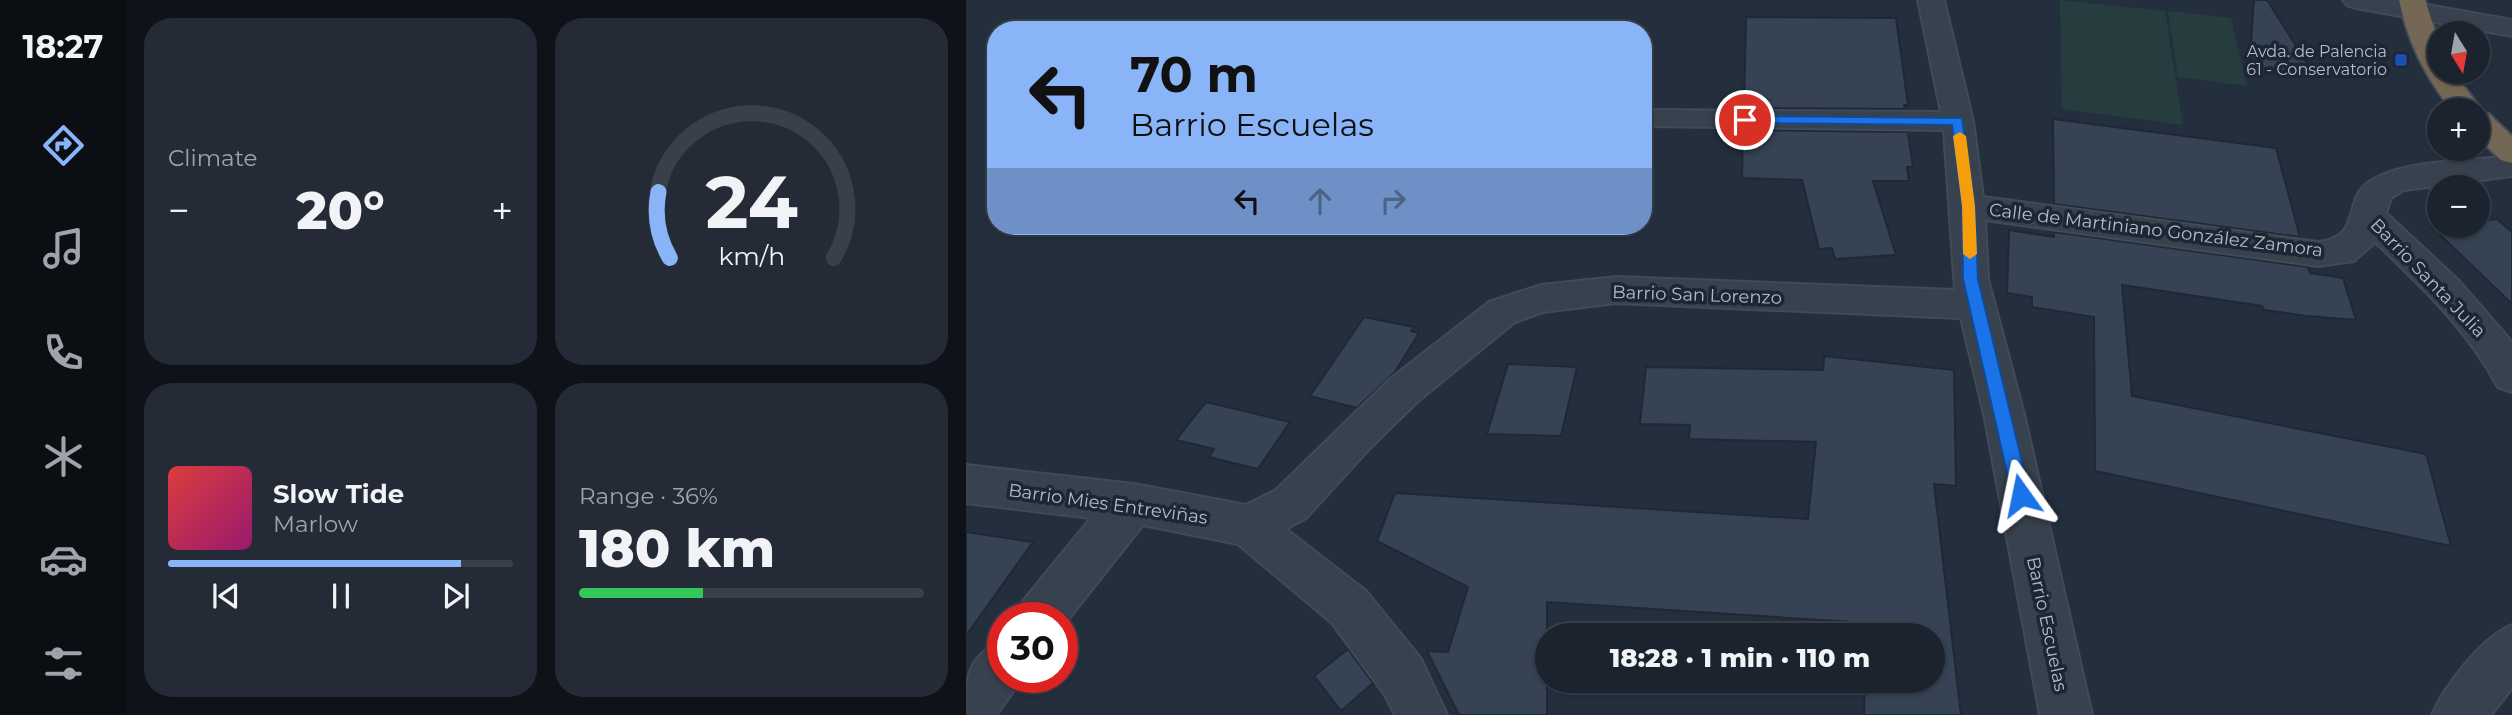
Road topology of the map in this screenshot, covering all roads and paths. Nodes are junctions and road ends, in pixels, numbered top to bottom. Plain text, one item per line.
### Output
1 (1931, 0) edge
2 (2356, 0) edge
3 (2413, 5) edge
4 (2512, 27) edge
5 (2458, 98) edge
6 (1652, 119) edge
7 (1958, 121) junction
8 (2490, 132) edge
9 (2512, 153) edge
10 (2512, 166) edge
11 (1968, 206) junction
12 (2367, 215) junction
13 (1976, 305) junction
14 (2512, 376) edge
15 (966, 484) edge
16 (1134, 504) junction
17 (1249, 526) junction
18 (1053, 602) edge
19 (2512, 649) edge
20 (987, 685) edge
21 (966, 712) edge
22 (1421, 715) edge
23 (2066, 715) edge
24 (2458, 715) edge

1 - 7 street, Barrio Escuelas
2 - 3 street
3 - 4 street
3 - 5 highway
6 - 7 street
7 - 11 street, Barrio Escuelas
8 - 9 highway
10 - 12 street, Calle de Martiniano González Zamora
11 - 12 street, Calle de Martiniano González Zamora
11 - 13 street, Barrio Escuelas
12 - 14 street, Barrio Santa Julia
13 - 17 street, Barrio San Lorenzo
13 - 23 street, Barrio Escuelas
15 - 16 street, Barrio Mies Entreviñas
16 - 17 street, Barrio Mies Entreviñas
16 - 18 street
17 - 22 street
19 - 24 street
20 - 21 street

